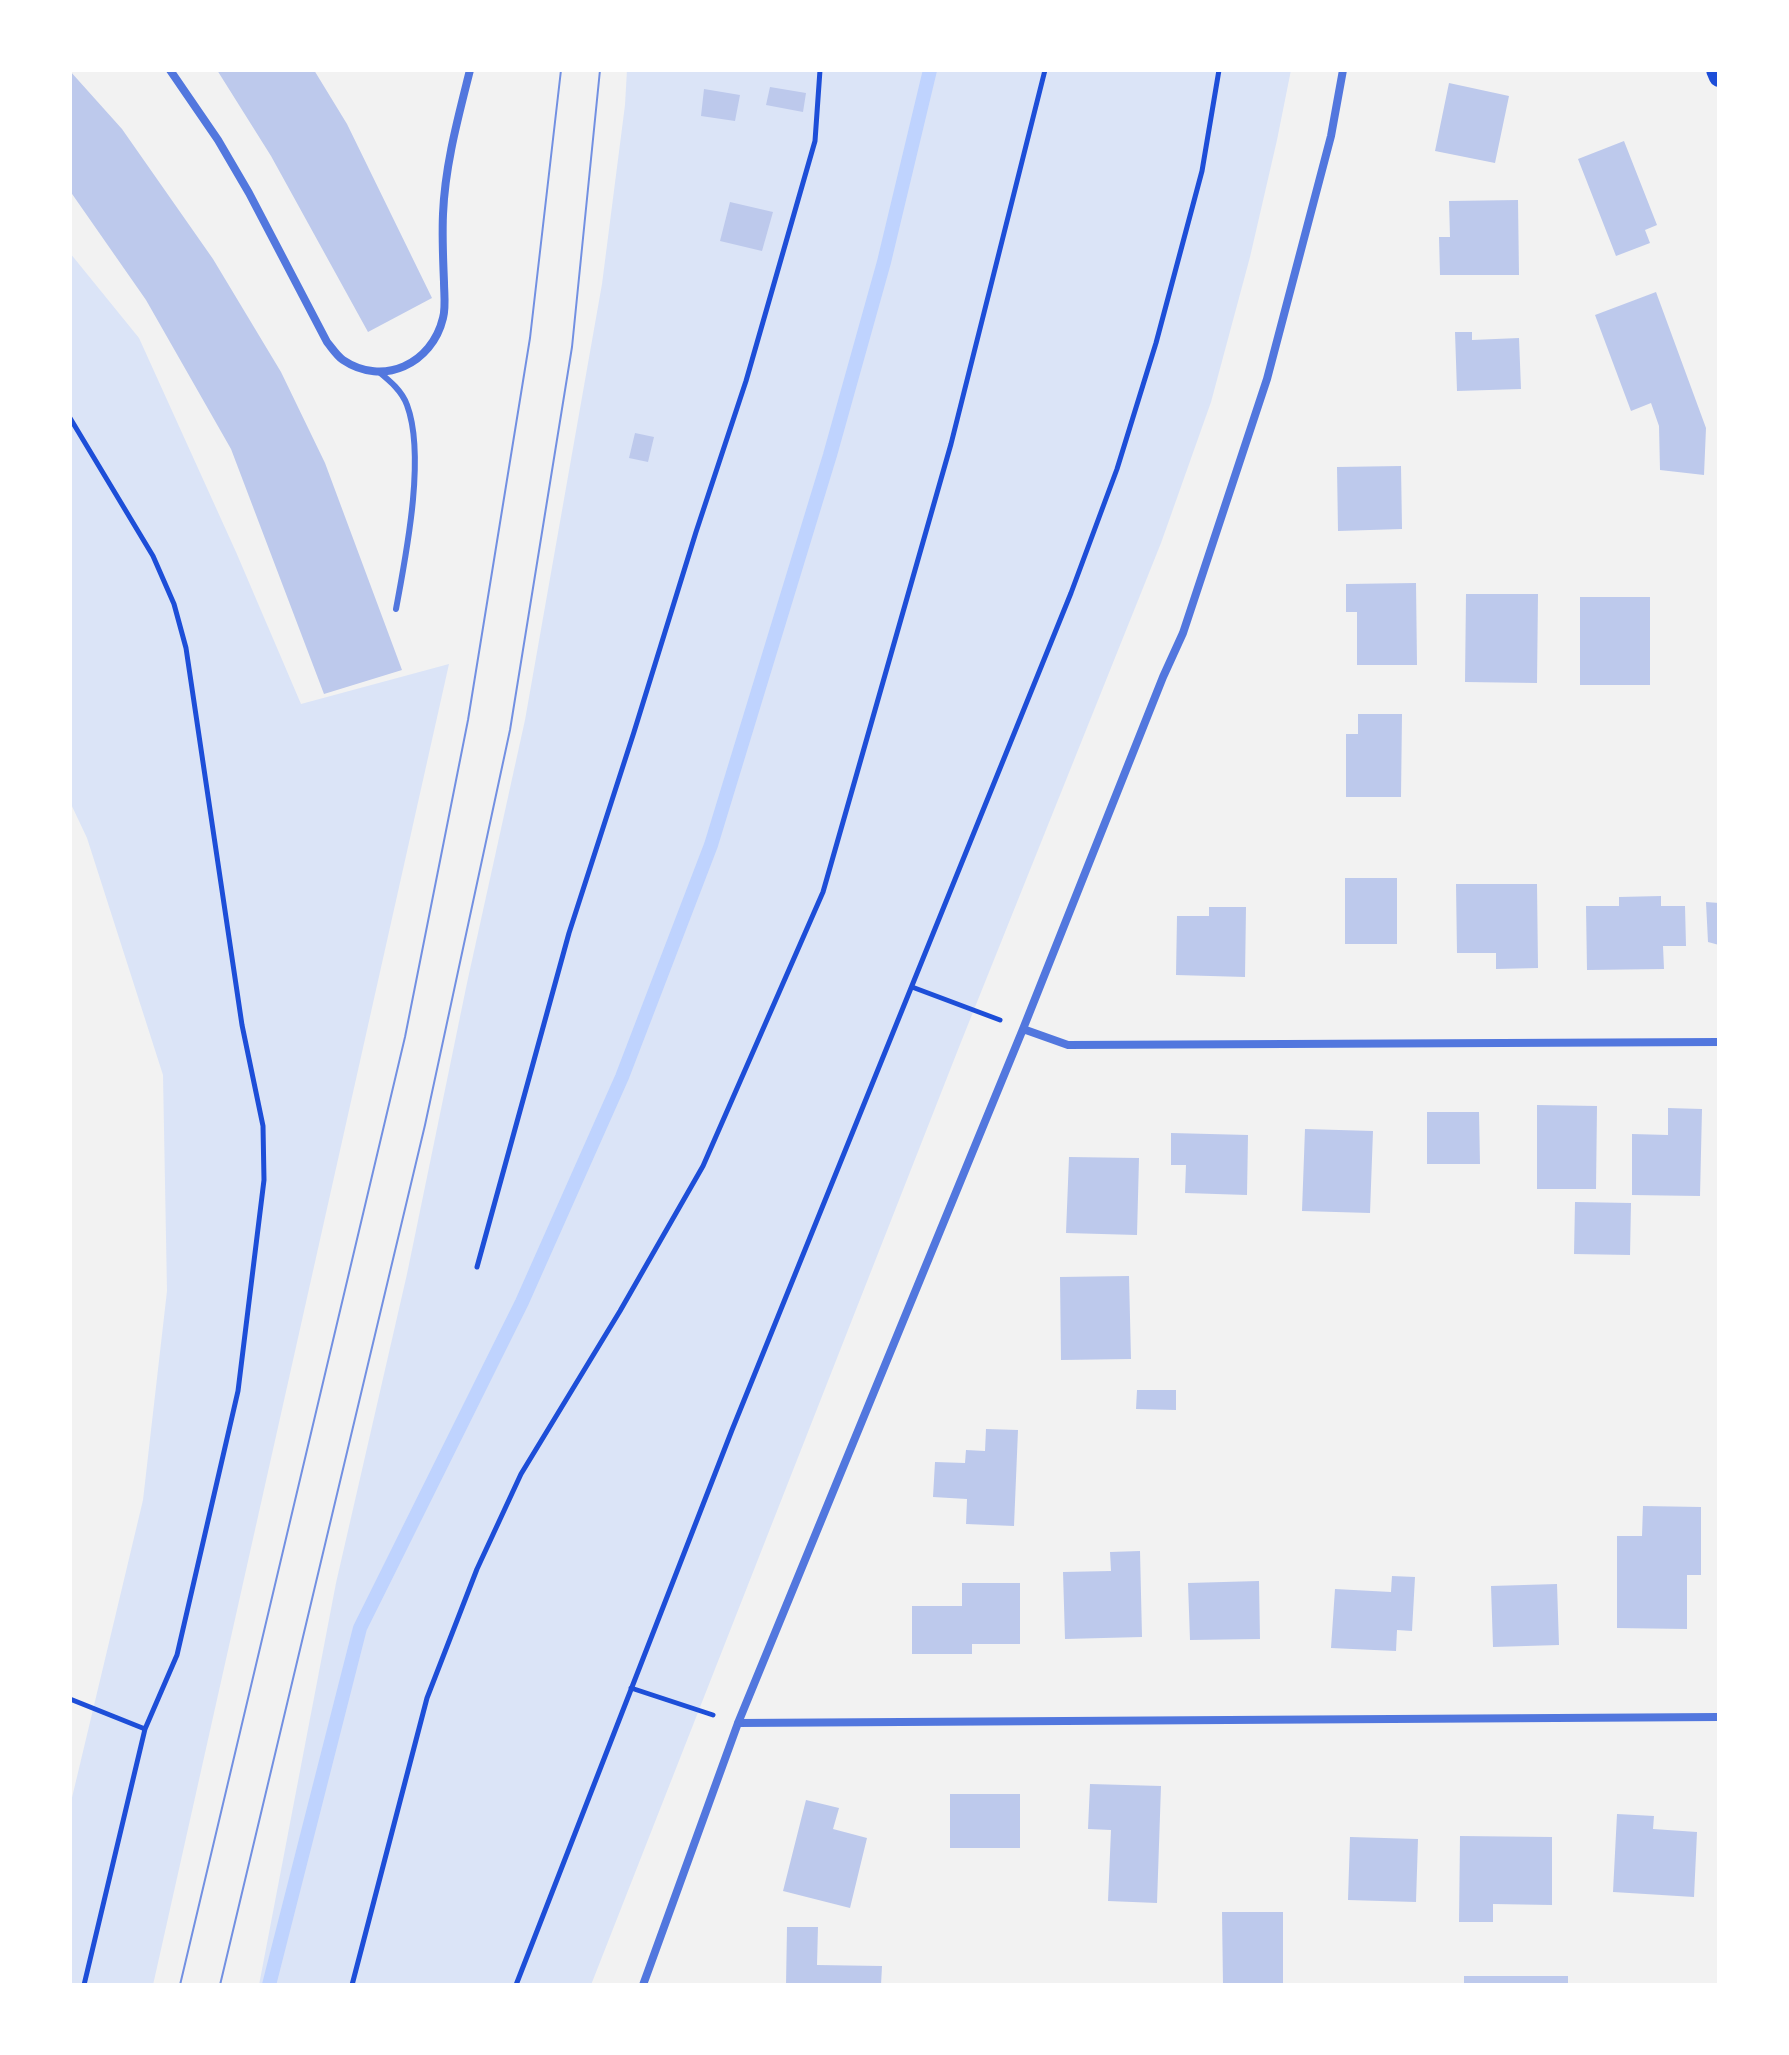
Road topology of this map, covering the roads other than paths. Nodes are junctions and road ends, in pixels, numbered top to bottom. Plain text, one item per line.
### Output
1 (170, 70) edge
2 (470, 70) edge
3 (1343, 70) edge
4 (1716, 70) edge
5 (1719, 77) edge
6 (379, 372) junction
7 (396, 609) dead end
8 (1023, 1029) junction
9 (1719, 1042) edge
10 (1719, 1717) edge
11 (738, 1723) junction
12 (643, 1985) edge

1 - 6 street
2 - 6 street
3 - 8 street
4 - 5 main road
6 - 7 lane
8 - 9 street
8 - 11 street
10 - 11 street
11 - 12 street

